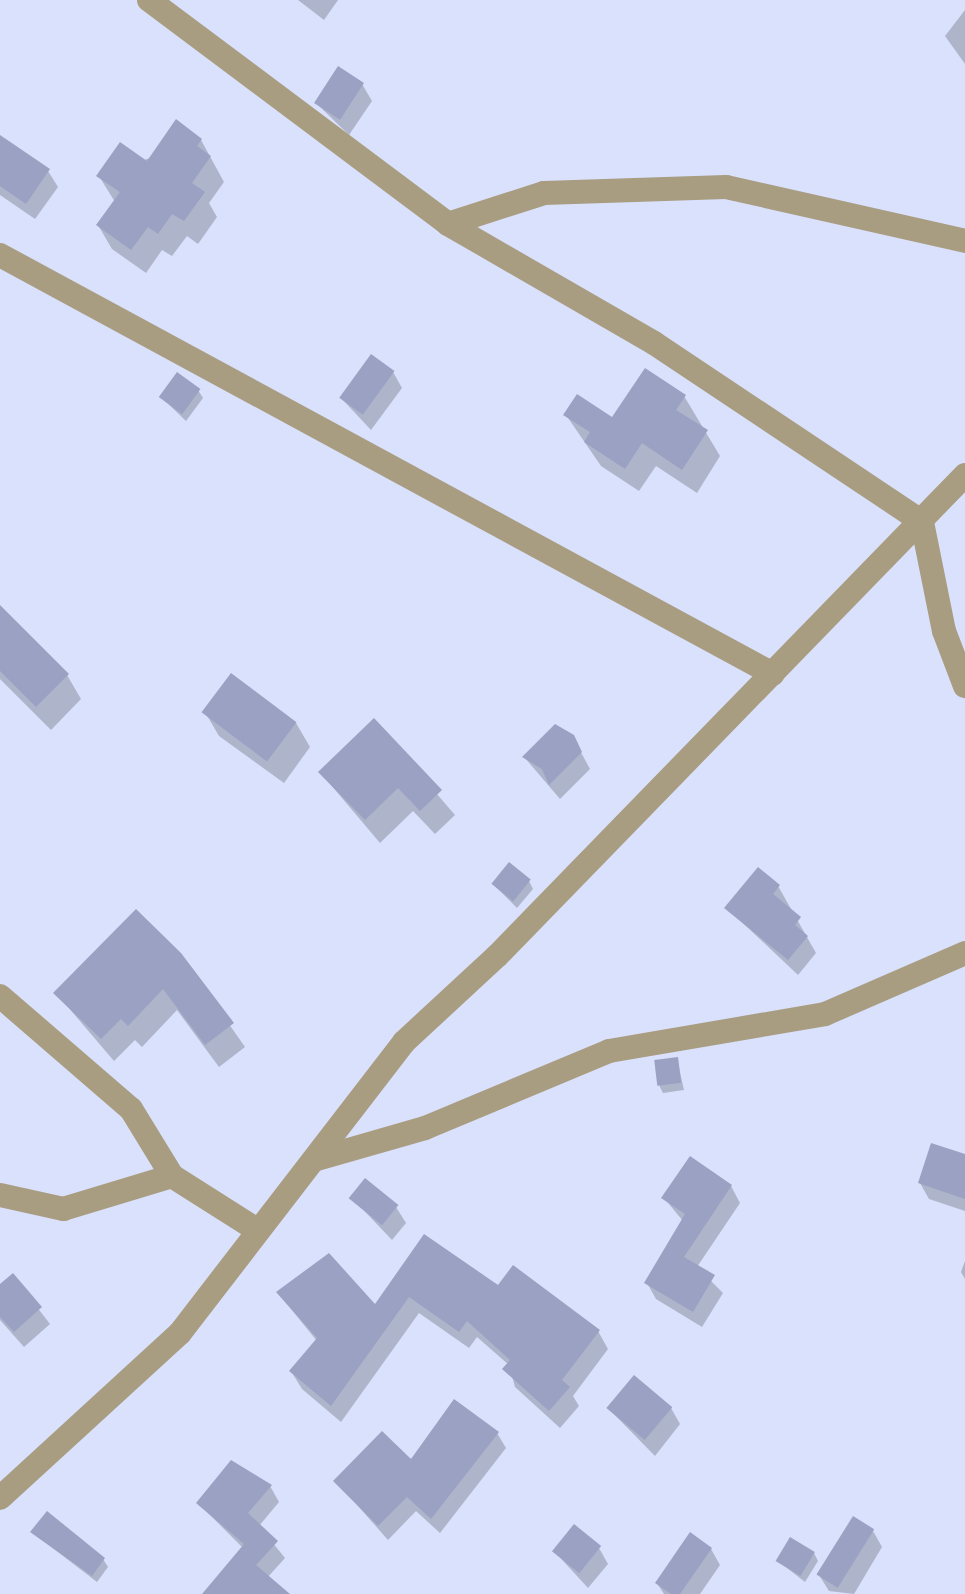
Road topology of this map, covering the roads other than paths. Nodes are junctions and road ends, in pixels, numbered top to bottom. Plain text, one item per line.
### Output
1 (149, 0) edge
2 (448, 224) junction
3 (965, 241) edge
4 (0, 255) edge
5 (965, 475) edge
6 (922, 522) junction
7 (773, 674) junction
8 (965, 686) edge
9 (965, 953) edge
10 (0, 996) edge
11 (317, 1159) junction
12 (172, 1176) junction
13 (0, 1195) edge
14 (257, 1230) junction
15 (0, 1498) edge

1 - 2 street
2 - 3 street
2 - 6 street
4 - 7 street
5 - 6 street
6 - 7 street
6 - 8 street
7 - 11 street
9 - 11 street
10 - 12 street
11 - 14 street
12 - 13 street
12 - 14 street
14 - 15 street

